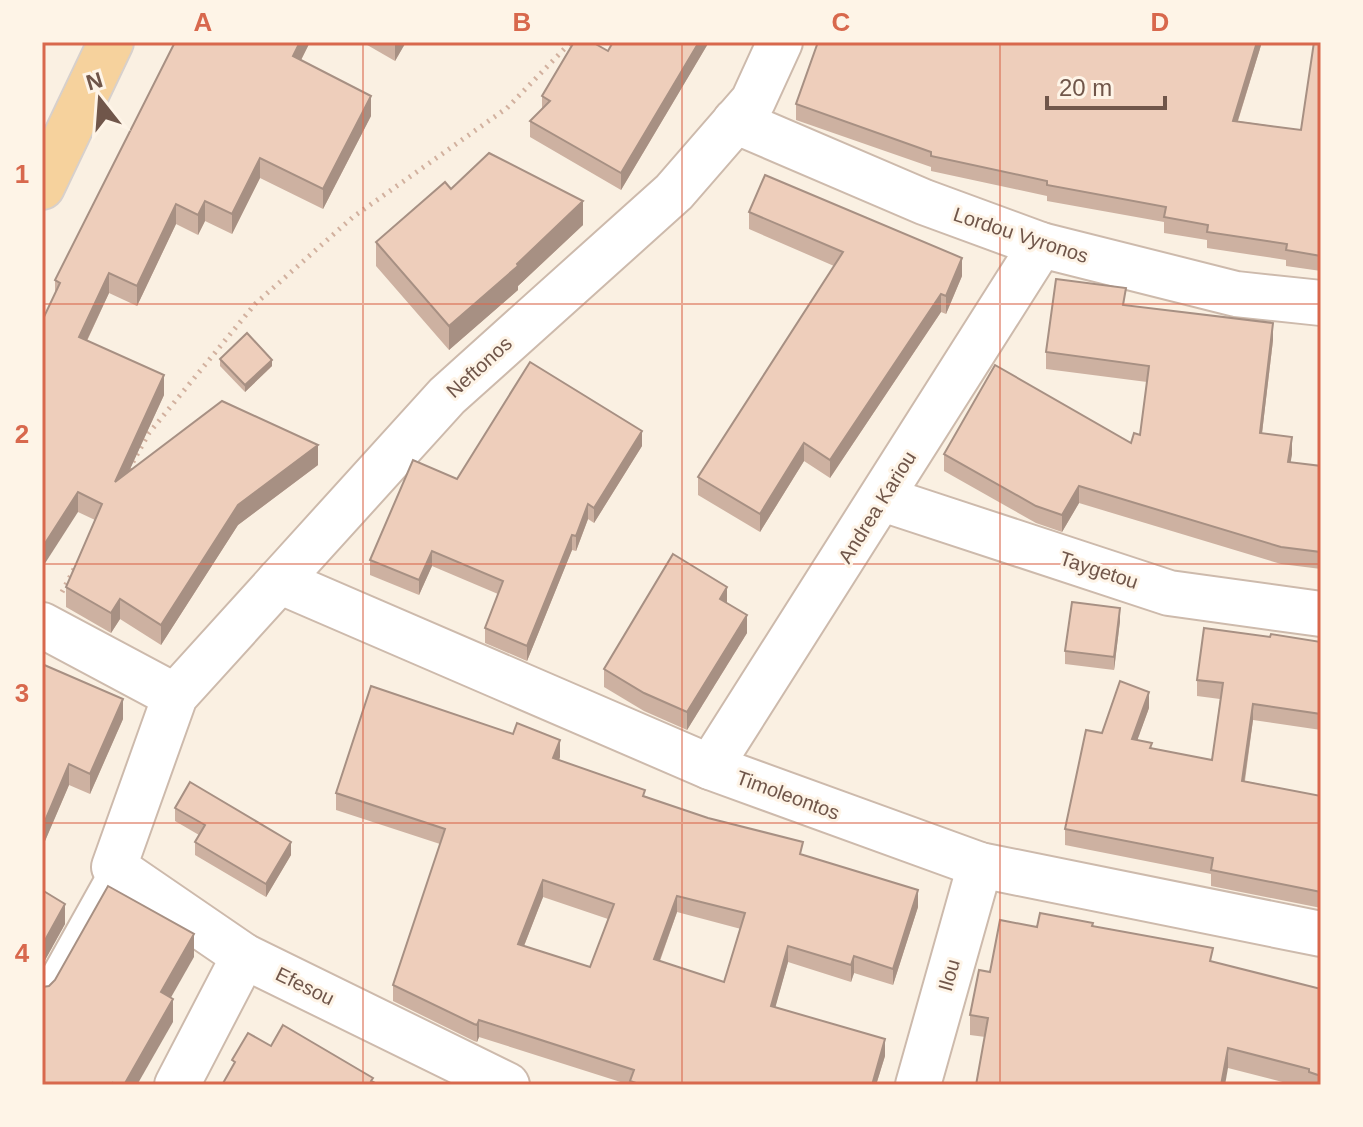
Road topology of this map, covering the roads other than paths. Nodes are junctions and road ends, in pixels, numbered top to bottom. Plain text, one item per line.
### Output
1 (111, 42) edge
2 (780, 42) edge
3 (735, 121) junction
4 (42, 187) edge
5 (1041, 245) junction
6 (1321, 303) edge
7 (883, 499) junction
8 (279, 581) junction
9 (1321, 614) edge
10 (43, 625) edge
11 (175, 696) junction
12 (710, 767) junction
13 (980, 865) junction
14 (114, 867) junction
15 (1321, 934) edge
16 (244, 956) junction
17 (42, 996) edge
18 (177, 1085) edge
19 (507, 1085) edge
20 (918, 1085) edge

1 - 4 main road
2 - 3 street, Neftonos
3 - 5 street, Lordou Vyronos
3 - 8 street, Neftonos
5 - 6 street, Lordou Vyronos
5 - 7 street, Andrea Kariou
7 - 9 street, Taygetou
7 - 12 street, Andrea Kariou
8 - 11 street, Neftonos
8 - 12 street, Timoleontos
10 - 11 street
11 - 14 street, Neftonos
12 - 13 street, Timoleontos
13 - 15 street, Timoleontos
13 - 20 street, Ilou
14 - 16 street, Efesou
14 - 17 lane
16 - 18 street
16 - 19 street, Efesou

